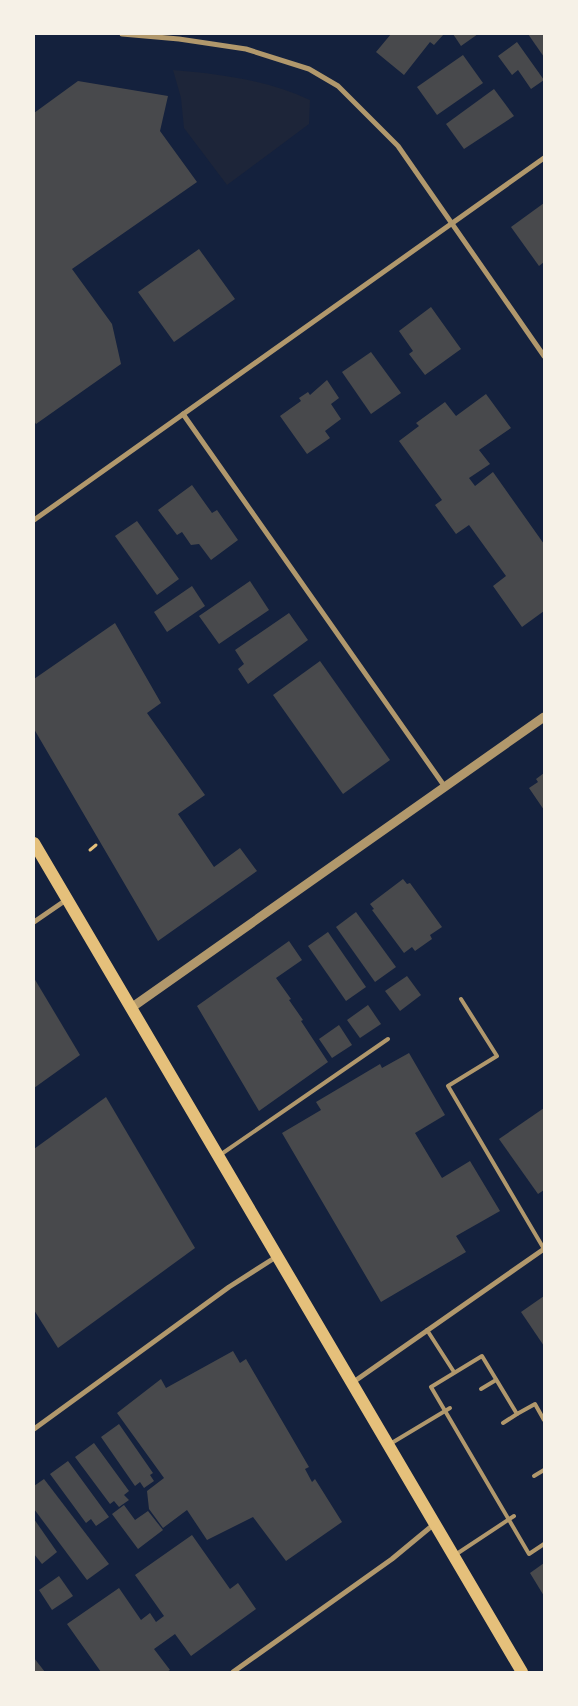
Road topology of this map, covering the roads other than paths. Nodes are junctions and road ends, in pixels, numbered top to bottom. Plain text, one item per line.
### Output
1 (122, 34) edge
2 (544, 158) edge
3 (451, 224) junction
4 (544, 356) edge
5 (183, 414) junction
6 (34, 520) edge
7 (544, 717) edge
8 (445, 787) junction
9 (34, 843) edge
10 (66, 899) junction
11 (34, 922) edge
12 (461, 999) dead end
13 (131, 1008) junction
14 (388, 1039) dead end
15 (218, 1156) junction
16 (544, 1249) edge
17 (276, 1256) junction
18 (427, 1330) junction
19 (454, 1372) junction
20 (496, 1380) junction
21 (351, 1383) junction
22 (481, 1389) dead end
23 (450, 1408) dead end
24 (445, 1411) junction
25 (517, 1414) junction
26 (544, 1420) edge
27 (503, 1423) dead end
28 (34, 1430) edge
29 (471, 1443) dead end
30 (388, 1446) junction
31 (466, 1446) junction
32 (544, 1470) edge
33 (534, 1476) dead end
34 (502, 1496) dead end
35 (496, 1499) junction
36 (514, 1516) dead end
37 (509, 1520) junction
38 (434, 1524) junction
39 (544, 1544) edge
40 (453, 1556) junction
41 (232, 1672) edge
42 (522, 1672) edge

1 - 3 street
2 - 3 street
3 - 4 street
3 - 5 street
5 - 6 street
5 - 8 street
7 - 8 street
8 - 13 street
9 - 10 main road
10 - 11 street
10 - 13 main road
12 - 16 lane
13 - 15 main road
14 - 15 lane
15 - 17 main road
16 - 18 street
17 - 21 main road
17 - 28 street
18 - 19 lane
18 - 21 street
19 - 20 lane
19 - 24 lane
20 - 22 lane
20 - 25 lane
21 - 30 main road
23 - 24 lane
24 - 30 lane
24 - 31 lane
25 - 26 lane
25 - 27 lane
29 - 31 lane
30 - 38 main road
31 - 35 lane
32 - 33 lane
34 - 35 lane
35 - 37 lane
36 - 37 lane
37 - 39 lane
37 - 40 lane
38 - 40 main road
38 - 41 street
40 - 42 main road

